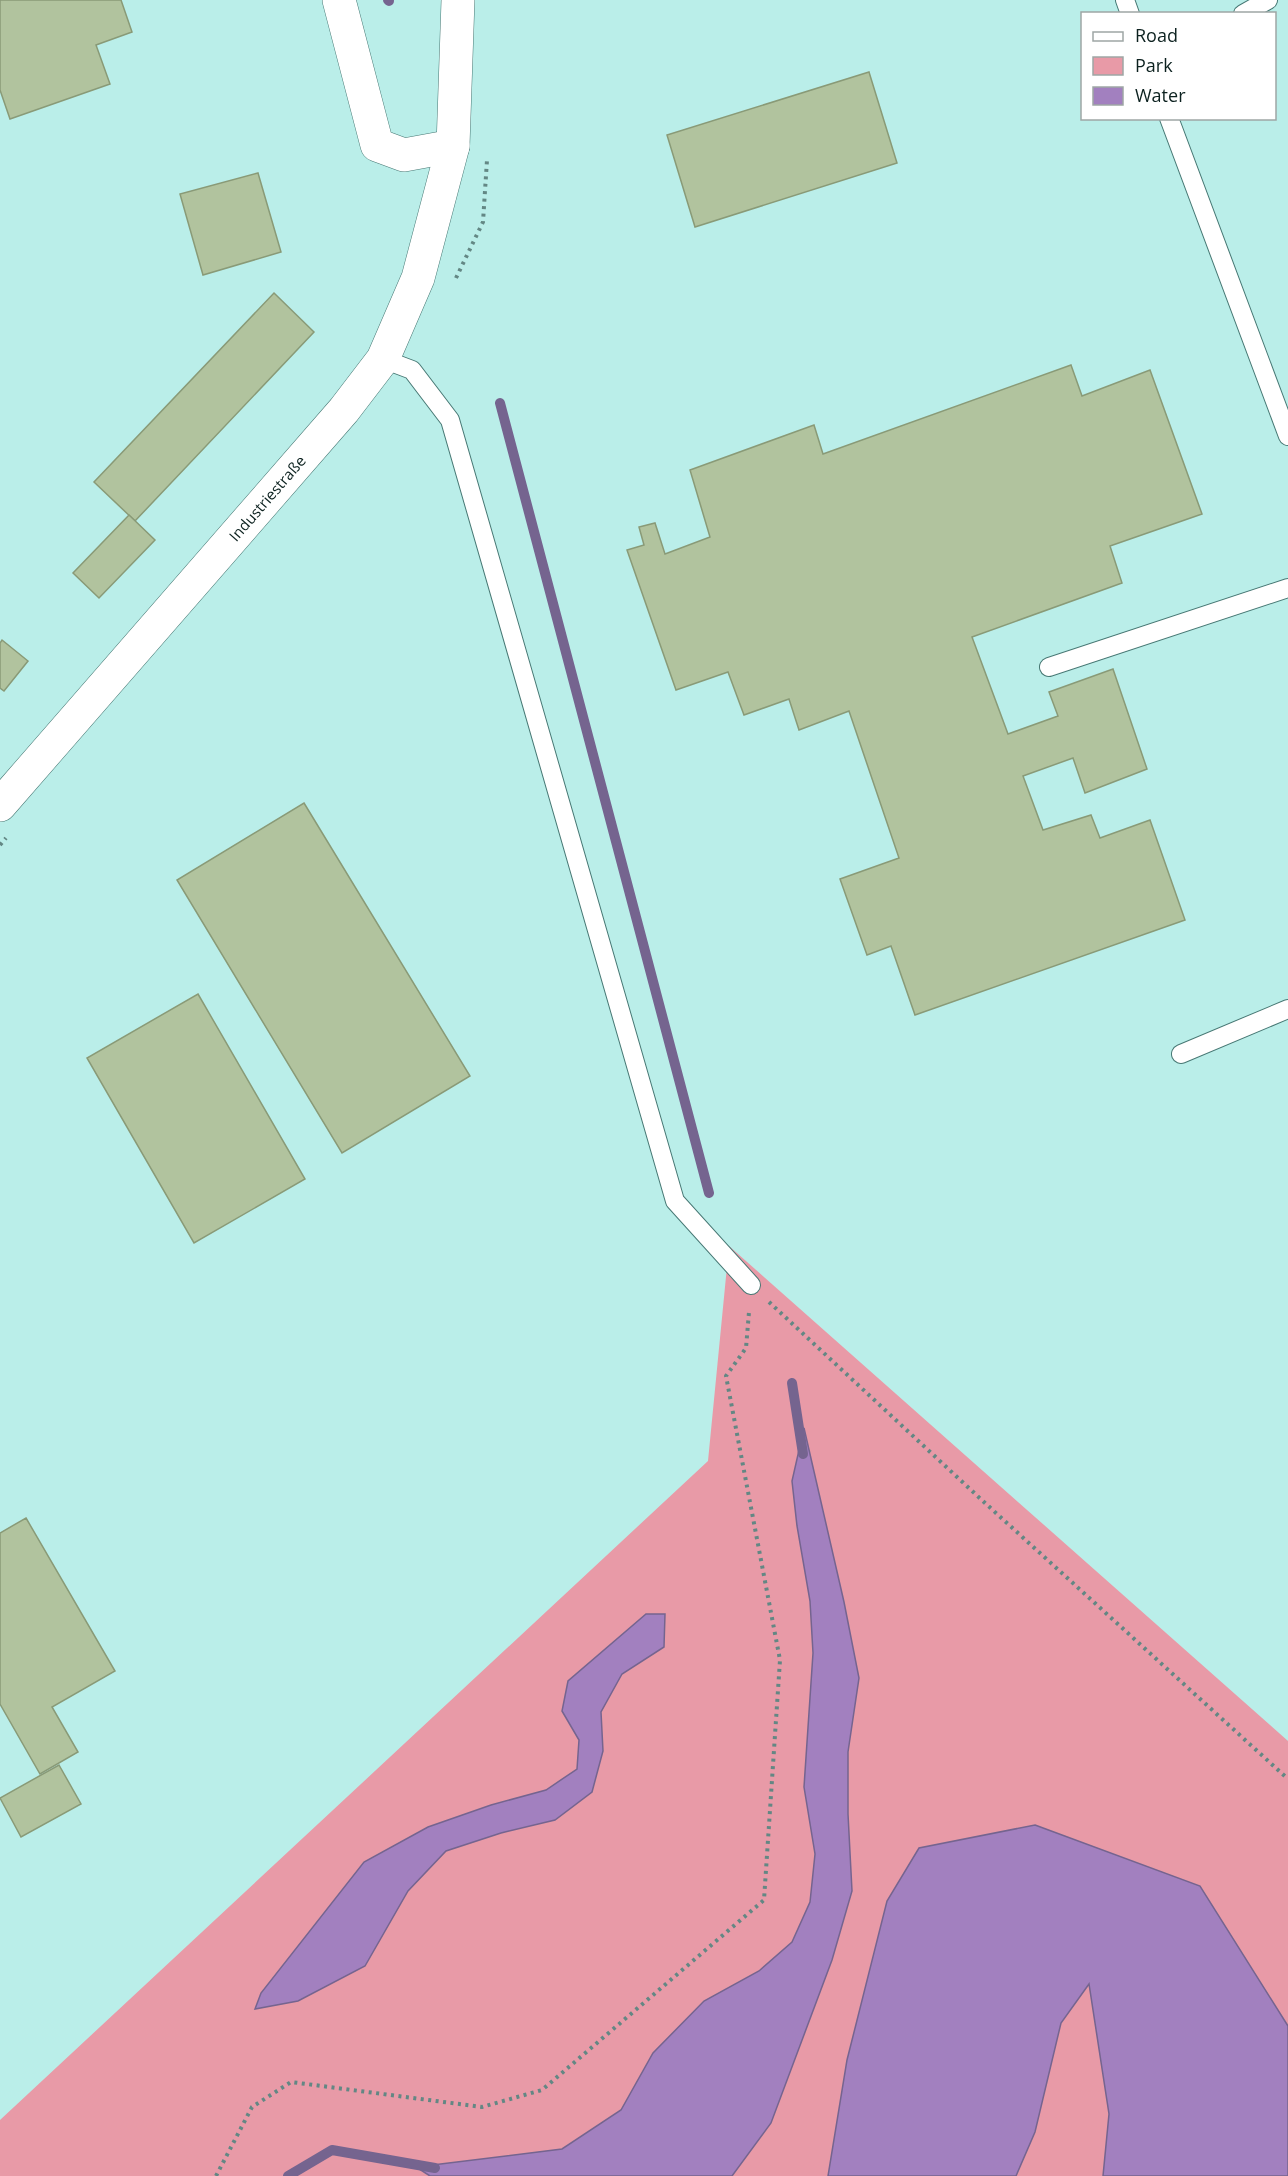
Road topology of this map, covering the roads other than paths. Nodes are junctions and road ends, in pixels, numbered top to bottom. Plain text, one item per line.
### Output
1 (339, 0) edge
2 (458, 0) edge
3 (1268, 0) edge
4 (1247, 12) edge
5 (1170, 120) edge
6 (453, 146) junction
7 (382, 359) junction
8 (1288, 436) edge
9 (1288, 588) edge
10 (1049, 667) dead end
11 (0, 805) edge
12 (1288, 1009) edge
13 (1181, 1054) dead end
14 (751, 1285) road end

1 - 6 street
2 - 6 street, Industriestraße
3 - 4 lane
5 - 8 lane
6 - 7 street, Industriestraße
7 - 11 street, Industriestraße
7 - 14 lane
9 - 10 lane
12 - 13 lane

